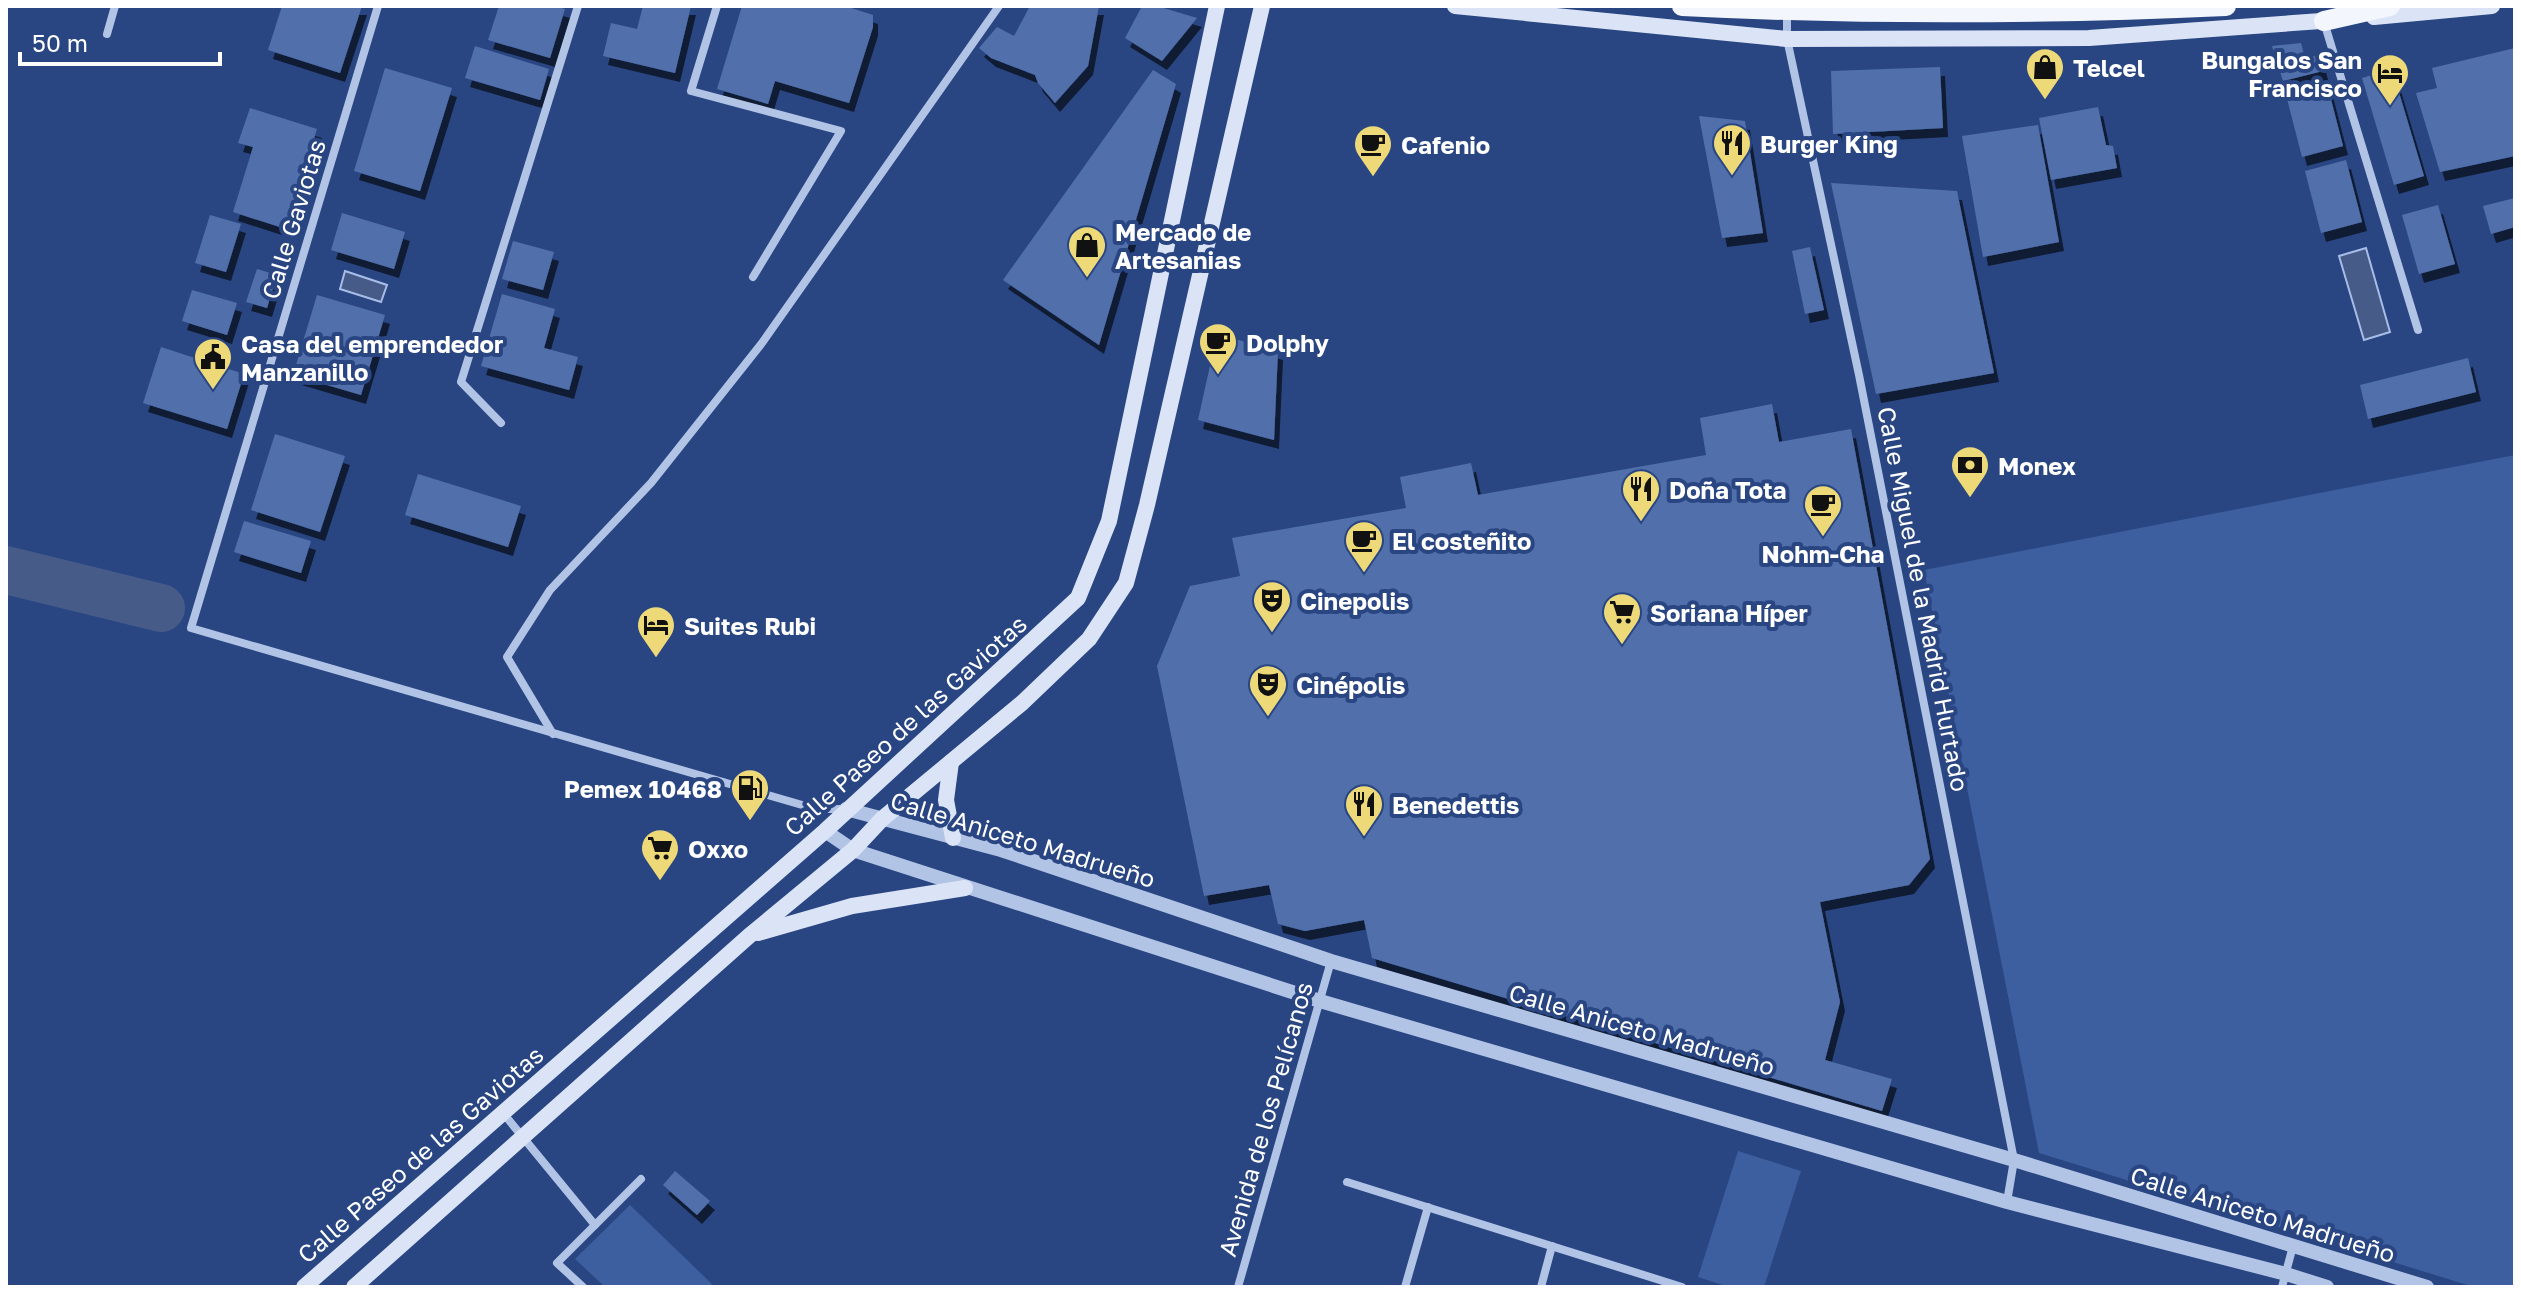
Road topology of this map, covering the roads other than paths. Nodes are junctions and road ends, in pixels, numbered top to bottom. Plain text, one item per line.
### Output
1 (115, 6) edge
2 (378, 6) edge
3 (578, 6) edge
4 (717, 6) edge
5 (999, 6) edge
6 (1217, 6) edge
7 (1262, 6) edge
8 (1455, 6) edge
9 (1682, 6) edge
10 (2226, 6) edge
11 (2390, 6) edge
12 (2492, 6) edge
13 (1787, 9) edge
14 (2324, 21) junction
15 (107, 34) dead end
16 (1787, 39) junction
17 (753, 277) dead end
18 (2418, 330) dead end
19 (501, 423) dead end
20 (553, 735) junction
21 (951, 762) junction
22 (816, 809) junction
23 (846, 809) junction
24 (882, 819) junction
25 (825, 831) junction
26 (953, 838) junction
27 (853, 850) junction
28 (965, 888) junction
29 (749, 936) junction
30 (1331, 961) junction
31 (1320, 1001) junction
32 (503, 1113) junction
33 (523, 1137) junction
34 (2014, 1160) junction
35 (641, 1179) dead end
36 (1347, 1182) dead end
37 (2007, 1202) junction
38 (1428, 1207) junction
39 (595, 1225) junction
40 (1552, 1246) junction
41 (2293, 1246) junction
42 (2284, 1280) edge
43 (304, 1287) edge
44 (354, 1287) edge
45 (583, 1287) edge
46 (1238, 1287) edge
47 (1405, 1287) edge
48 (1541, 1287) edge
49 (1682, 1287) edge
50 (2327, 1287) edge
51 (2427, 1287) edge

1 - 15 street
2 - 20 street, Calle Gaviotas
3 - 19 street
4 - 17 street
5 - 20 street
6 - 23 main road, Calle Paseo de las Gaviotas
7 - 21 main road
8 - 16 main road
9 - 13 main road
10 - 13 main road
11 - 14 main road
12 - 14 main road
13 - 16 street, Calle Miguel de la Madrid Hurtado
14 - 16 main road
14 - 18 street
16 - 34 street, Calle Miguel de la Madrid Hurtado
20 - 22 street
21 - 24 main road
21 - 26 main road
22 - 23 street
22 - 25 street
23 - 24 street, Calle Aniceto Madrueño
23 - 25 main road, Calle Paseo de las Gaviotas
24 - 26 street, Calle Aniceto Madrueño
24 - 27 main road
25 - 27 street
25 - 32 main road, Calle Paseo de las Gaviotas
26 - 30 street, Calle Aniceto Madrueño
27 - 28 street
27 - 29 main road
28 - 29 main road
28 - 31 street
29 - 33 main road
30 - 31 street, Avenida de los Pelícanos
30 - 34 street, Calle Aniceto Madrueño
31 - 37 street
31 - 46 street, Avenida de los Pelícanos
32 - 33 street
32 - 43 main road, Calle Paseo de las Gaviotas
33 - 39 street
33 - 44 main road
34 - 37 street, Calle Miguel de la Madrid Hurtado
34 - 41 street, Calle Aniceto Madrueño
35 - 39 street
36 - 38 street
37 - 42 street
38 - 40 street
38 - 47 street
39 - 45 street
40 - 48 street
40 - 49 street
41 - 42 street
41 - 51 street, Calle Aniceto Madrueño
42 - 50 street

